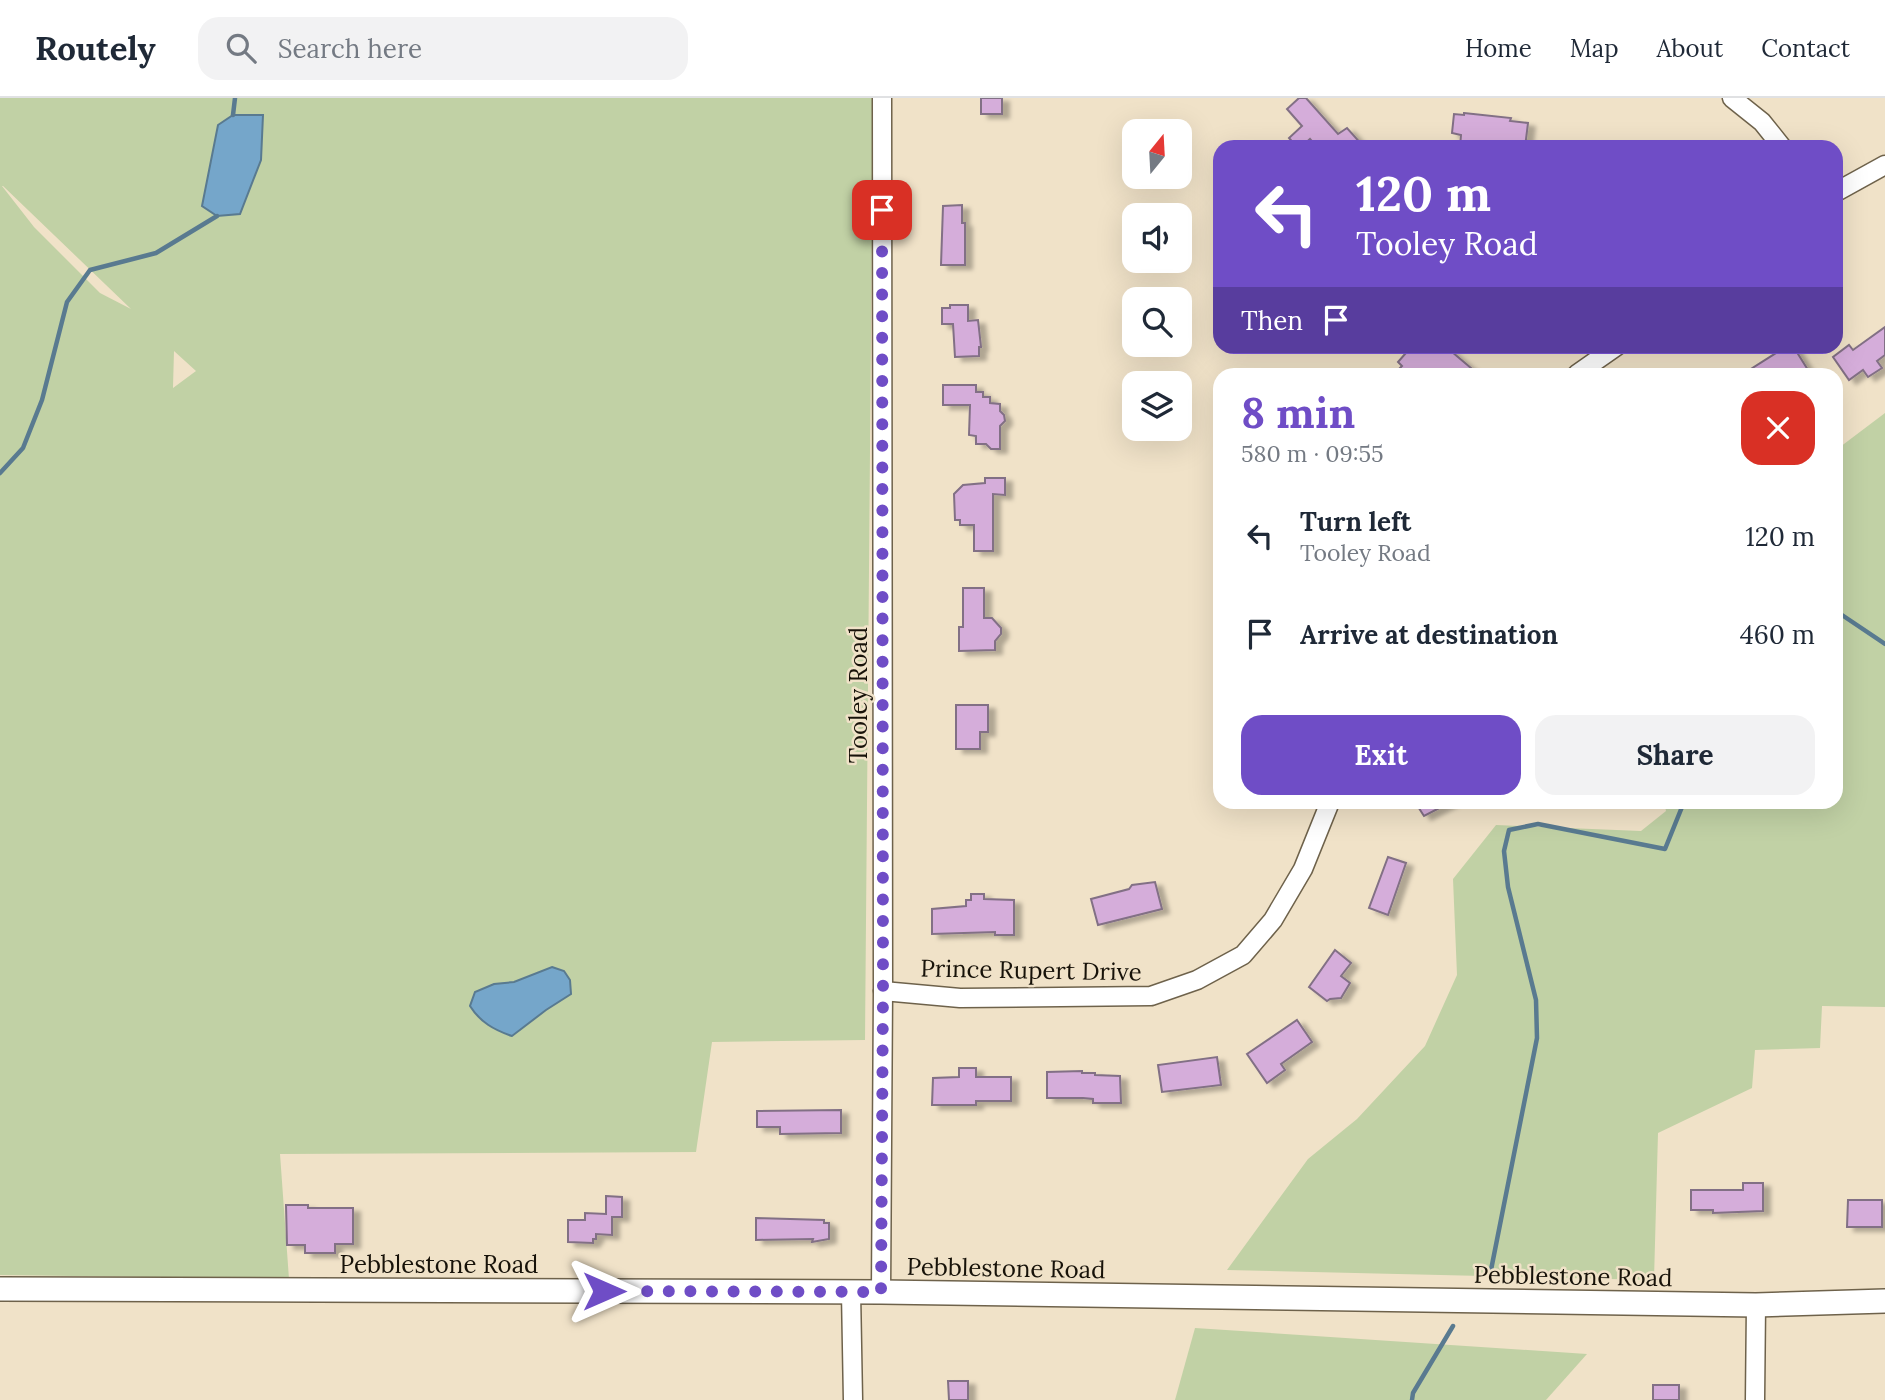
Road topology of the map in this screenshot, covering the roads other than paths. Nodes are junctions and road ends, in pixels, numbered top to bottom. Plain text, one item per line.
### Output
1 (882, 98) edge
2 (1732, 98) edge
3 (1776, 140) edge
4 (1885, 166) edge
5 (1843, 188) edge
6 (1606, 354) edge
7 (1586, 368) edge
8 (1327, 809) edge
9 (883, 990) junction
10 (0, 1289) edge
11 (851, 1292) junction
12 (881, 1292) junction
13 (1885, 1301) edge
14 (1756, 1305) junction
15 (853, 1400) edge
16 (1755, 1400) edge

1 - 9 street, Tooley Road
2 - 3 street
4 - 5 street
6 - 7 street
8 - 9 street, Prince Rupert Drive
9 - 12 street, Tooley Road
10 - 11 street, Pebblestone Road
11 - 12 street, Pebblestone Road
11 - 15 street
12 - 14 street, Pebblestone Road
13 - 14 street, Pebblestone Road
14 - 16 street

